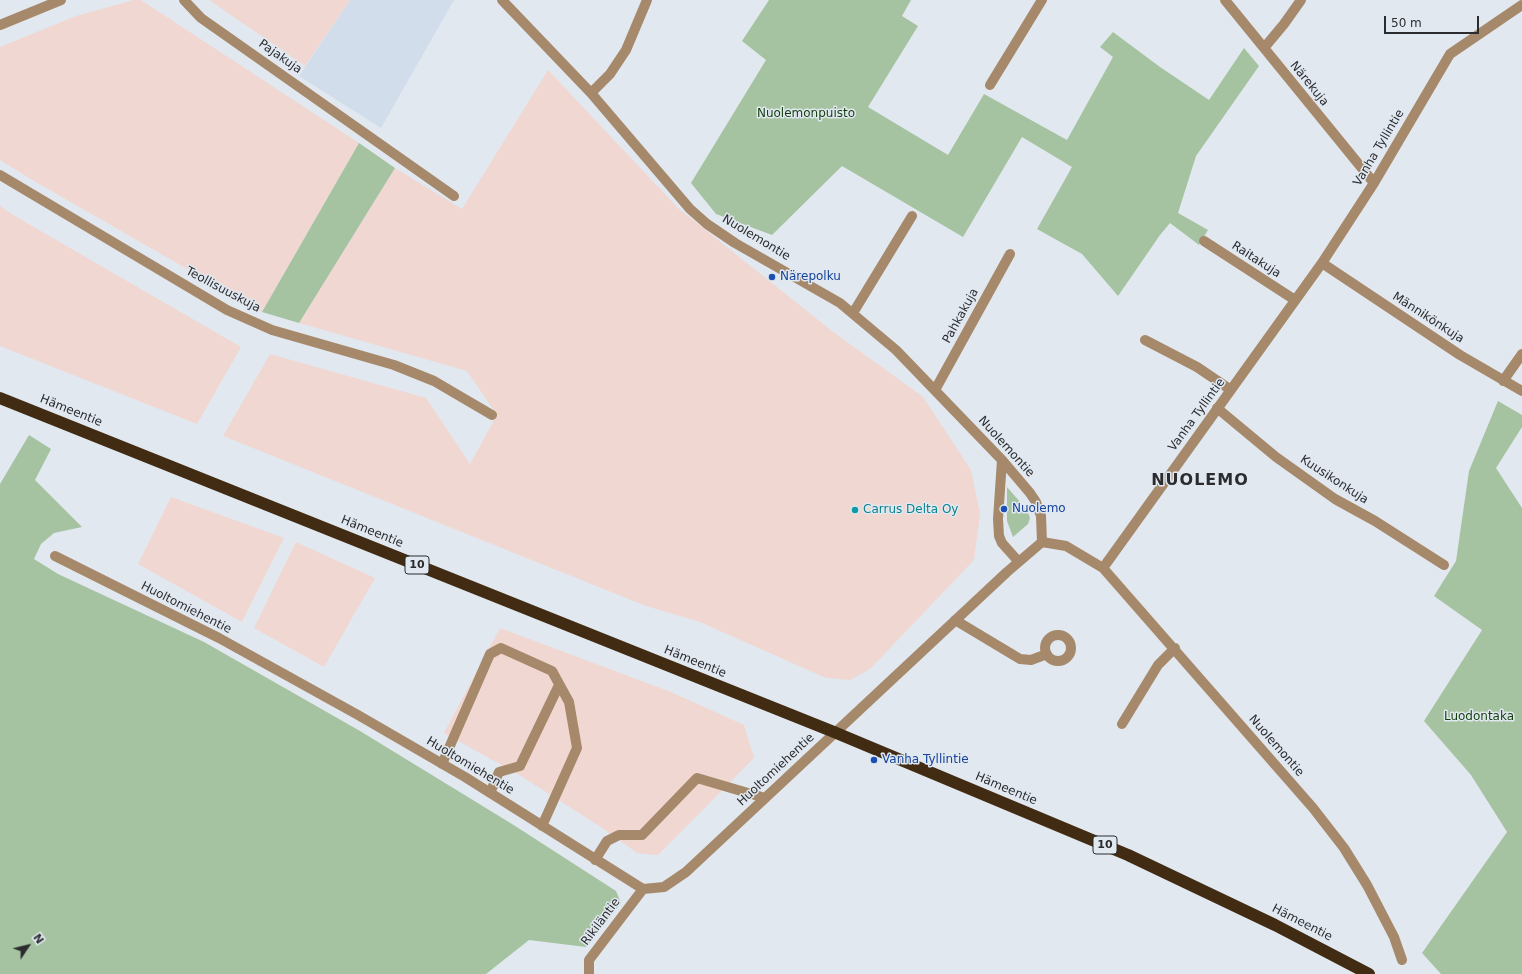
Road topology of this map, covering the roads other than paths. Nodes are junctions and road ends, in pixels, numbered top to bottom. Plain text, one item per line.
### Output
1 (60, 0) edge
2 (184, 0) edge
3 (502, 0) edge
4 (647, 0) edge
5 (1042, 0) edge
6 (1225, 0) edge
7 (1301, 0) edge
8 (1522, 5) edge
9 (0, 25) edge
10 (1264, 48) junction
11 (990, 86) dead end
12 (591, 93) junction
13 (0, 174) edge
14 (1374, 183) junction
15 (454, 196) dead end
16 (912, 216) dead end
17 (1204, 241) dead end
18 (1010, 254) dead end
19 (1322, 263) junction
20 (1295, 300) junction
21 (853, 313) junction
22 (1145, 340) dead end
23 (1522, 354) edge
24 (1503, 381) junction
25 (935, 390) junction
26 (1231, 390) junction
27 (1522, 391) edge
28 (0, 398) edge
29 (1217, 408) junction
30 (492, 415) dead end
31 (1002, 460) junction
32 (1042, 542) junction
33 (55, 556) dead end
34 (1018, 561) junction
35 (1444, 565) dead end
36 (1103, 568) junction
37 (955, 620) junction
38 (1175, 648) junction
39 (1047, 654) dead end
40 (559, 685) junction
41 (1122, 724) dead end
42 (834, 732) junction
43 (442, 764) junction
44 (490, 793) junction
45 (765, 798) junction
46 (542, 826) junction
47 (595, 860) junction
48 (642, 889) junction
49 (1402, 960) dead end
50 (589, 974) edge
51 (1369, 974) edge

1 - 9 street
2 - 15 street, Pajakuja
3 - 12 street, Nuolemontie
4 - 12 street
5 - 11 street
6 - 10 street, Närekuja
7 - 10 street
8 - 14 street, Vanha Tyllintie
10 - 14 street, Närekuja
12 - 21 street, Nuolemontie
13 - 30 street, Teollisuuskuja
14 - 19 street, Vanha Tyllintie
16 - 21 street
17 - 20 street, Raitakuja
18 - 25 street, Pahkakuja
19 - 20 street, Vanha Tyllintie
19 - 24 street, Männikönkuja
20 - 26 street, Vanha Tyllintie
21 - 25 street, Nuolemontie
22 - 26 street
23 - 24 street
24 - 27 street, Männikönkuja
25 - 31 street, Nuolemontie
26 - 29 street, Vanha Tyllintie
28 - 42 highway, Hämeentie / 10
29 - 35 street, Kuusikonkuja
29 - 36 street, Vanha Tyllintie
31 - 32 street, Nuolemontie
31 - 34 street
32 - 34 street
32 - 36 street
33 - 43 street, Huoltomiehentie
34 - 37 street
36 - 38 street, Nuolemontie
37 - 39 street
37 - 42 street
38 - 41 street
38 - 49 street, Nuolemontie
40 - 43 street
40 - 44 street
40 - 46 street
42 - 45 street, Huoltomiehentie
42 - 51 highway, Hämeentie / 10
43 - 44 street, Huoltomiehentie
44 - 46 street, Huoltomiehentie
45 - 47 street
45 - 48 street, Huoltomiehentie
46 - 47 street, Huoltomiehentie
47 - 48 street, Huoltomiehentie
48 - 50 street, Rikiläntie

